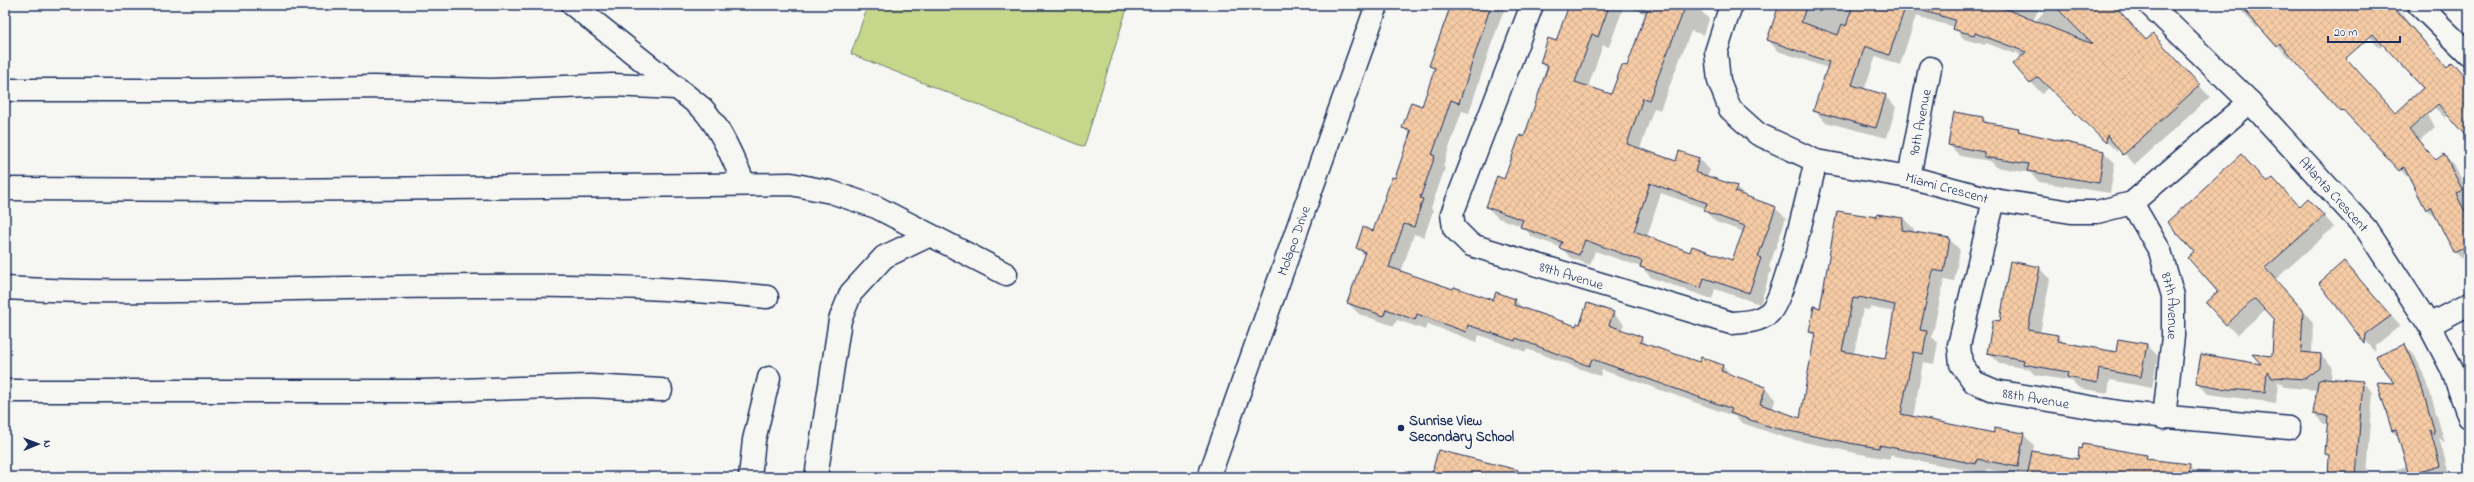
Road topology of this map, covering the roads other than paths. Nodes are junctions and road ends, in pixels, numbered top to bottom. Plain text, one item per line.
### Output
1 (573, 5) edge
2 (1377, 5) edge
3 (1532, 5) edge
4 (1731, 5) edge
5 (2150, 5) edge
6 (2419, 5) edge
7 (2469, 54) edge
8 (1930, 68) dead end
9 (676, 88) junction
10 (5, 90) edge
11 (2250, 102) junction
12 (1816, 161) junction
13 (1909, 177) junction
14 (744, 183) junction
15 (5, 188) edge
16 (1994, 200) junction
17 (2132, 203) junction
18 (928, 236) junction
19 (1006, 274) dead end
20 (5, 288) edge
21 (767, 297) dead end
22 (2469, 304) edge
23 (2429, 325) junction
24 (769, 378) dead end
25 (661, 390) dead end
26 (5, 391) edge
27 (2469, 417) edge
28 (2164, 418) junction
29 (2289, 428) dead end
30 (750, 477) edge
31 (816, 477) edge
32 (1210, 477) edge

1 - 9 street
2 - 32 street, Molapo Drive
3 - 12 street, 89th Avenue
4 - 12 street, Miami Crescent
5 - 11 street, Atlanta Crescent
6 - 7 street
8 - 13 street, 90th Avenue
9 - 10 street
9 - 14 street
11 - 17 street, Miami Crescent
11 - 23 street, Atlanta Crescent
12 - 13 street, Miami Crescent
13 - 16 street, Miami Crescent
14 - 15 street
14 - 18 street
16 - 17 street, Miami Crescent
16 - 28 street, 88th Avenue
17 - 28 street, 87th Avenue
18 - 19 street
18 - 31 street
20 - 21 street
22 - 23 street
23 - 27 street, Atlanta Crescent
24 - 30 street
25 - 26 street
28 - 29 street, 88th Avenue

